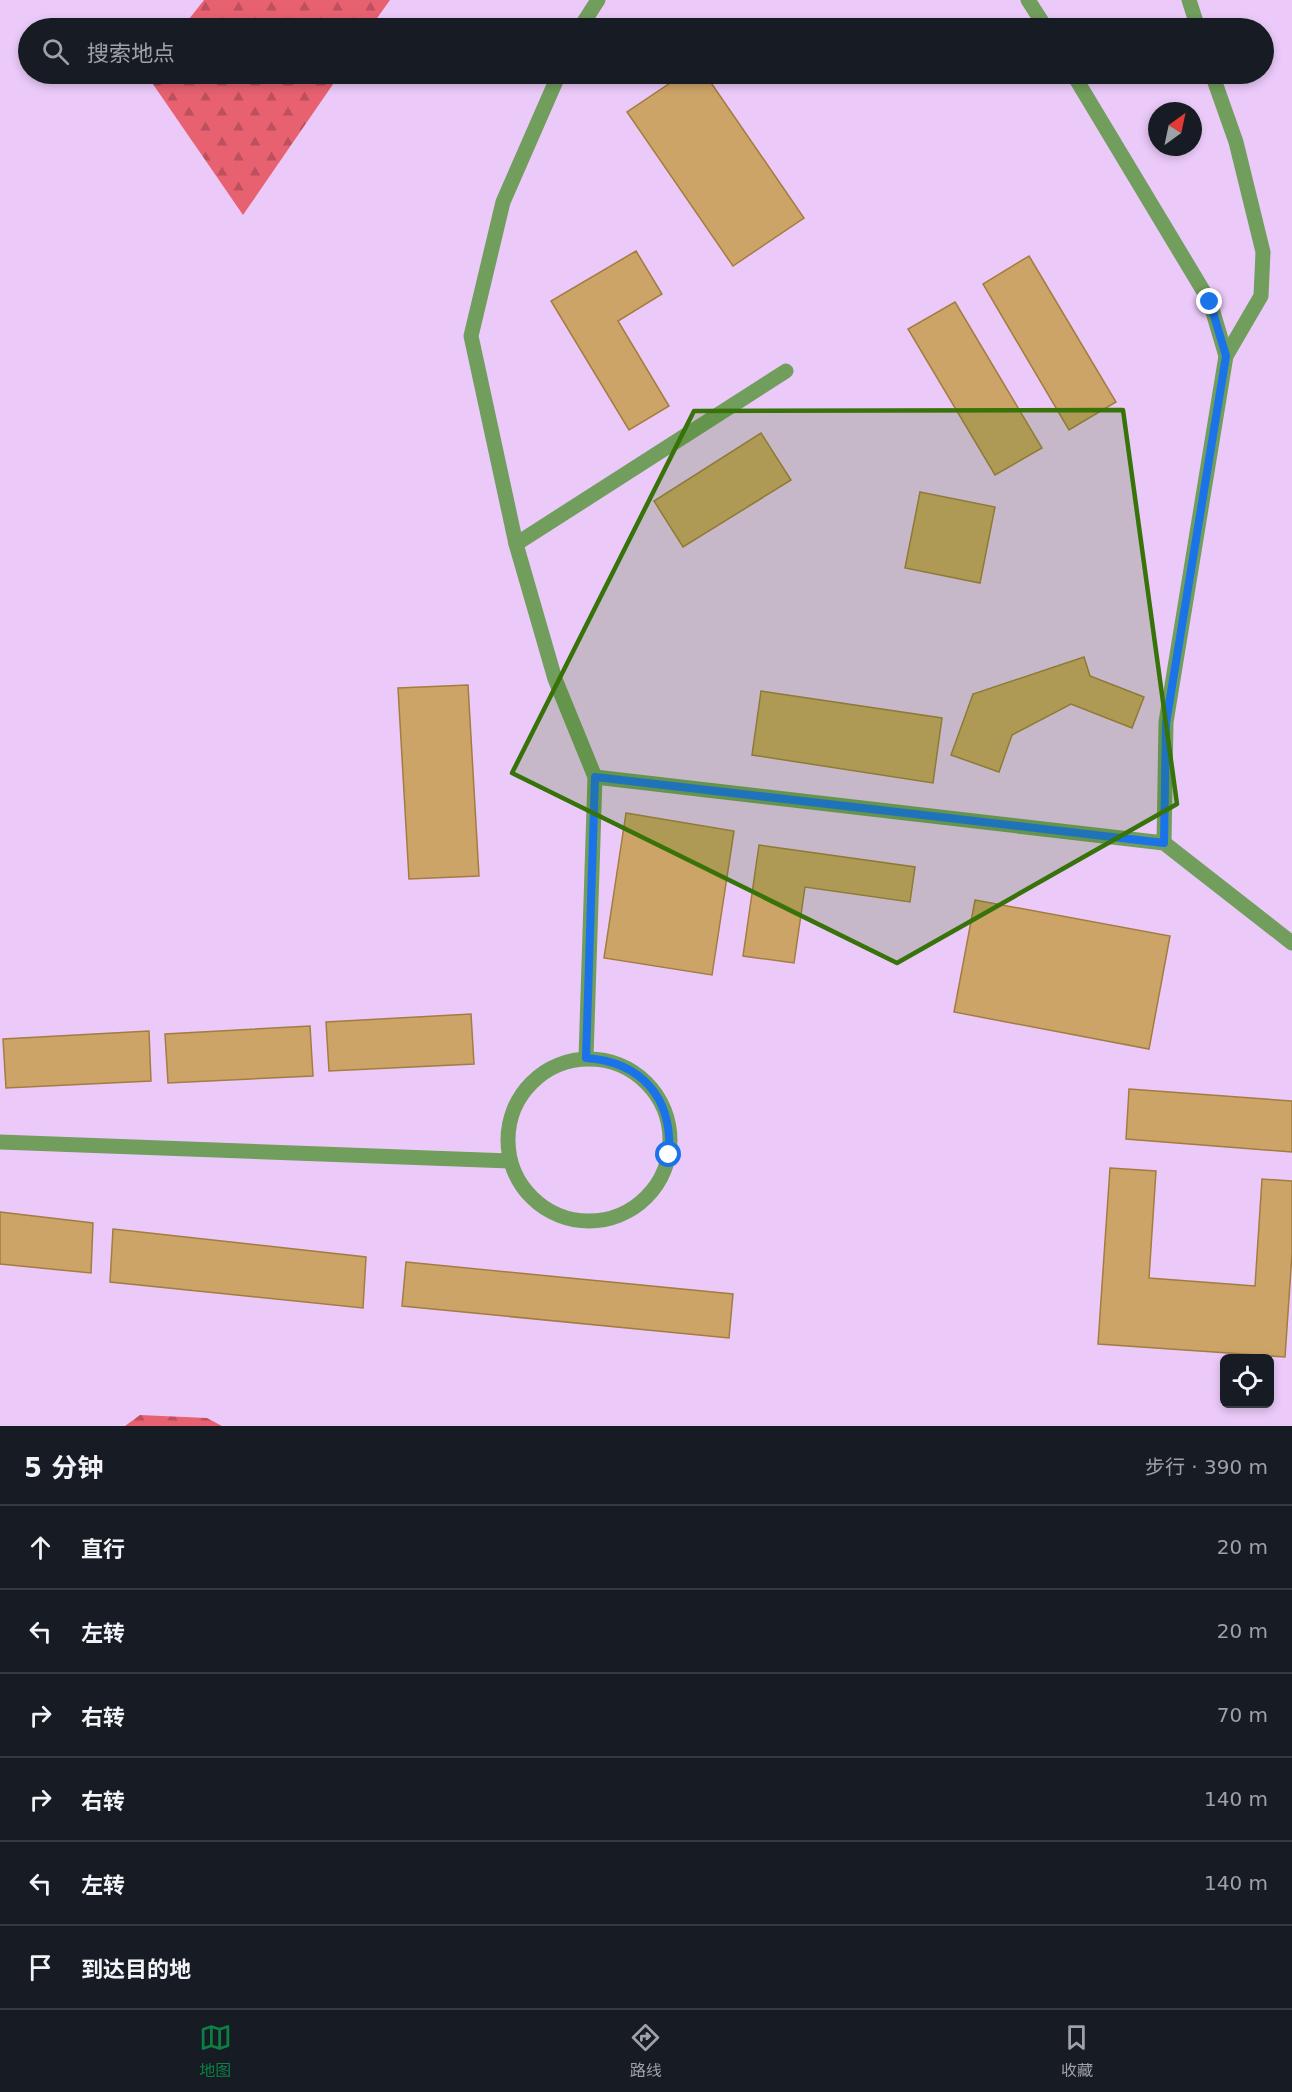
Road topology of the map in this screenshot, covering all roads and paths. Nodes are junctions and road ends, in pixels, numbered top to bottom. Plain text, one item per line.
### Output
1 (598, 0) edge
2 (1028, 0) edge
3 (1189, 0) edge
4 (586, 18) edge
5 (1040, 18) edge
6 (1195, 18) edge
7 (555, 84) edge
8 (1079, 84) edge
9 (1216, 84) edge
10 (1226, 356) junction
11 (786, 371) dead end
12 (516, 544) junction
13 (595, 777) junction
14 (1164, 843) junction
15 (1292, 943) edge
16 (586, 1058) junction
17 (0, 1142) edge
18 (510, 1161) junction

1 - 4 street
2 - 5 street
3 - 6 street
7 - 12 street
8 - 10 street
9 - 10 street
10 - 14 street
11 - 12 street
12 - 13 street
13 - 14 street
13 - 16 street
14 - 15 street
16 - 18 street
16 - 18 street
17 - 18 street

